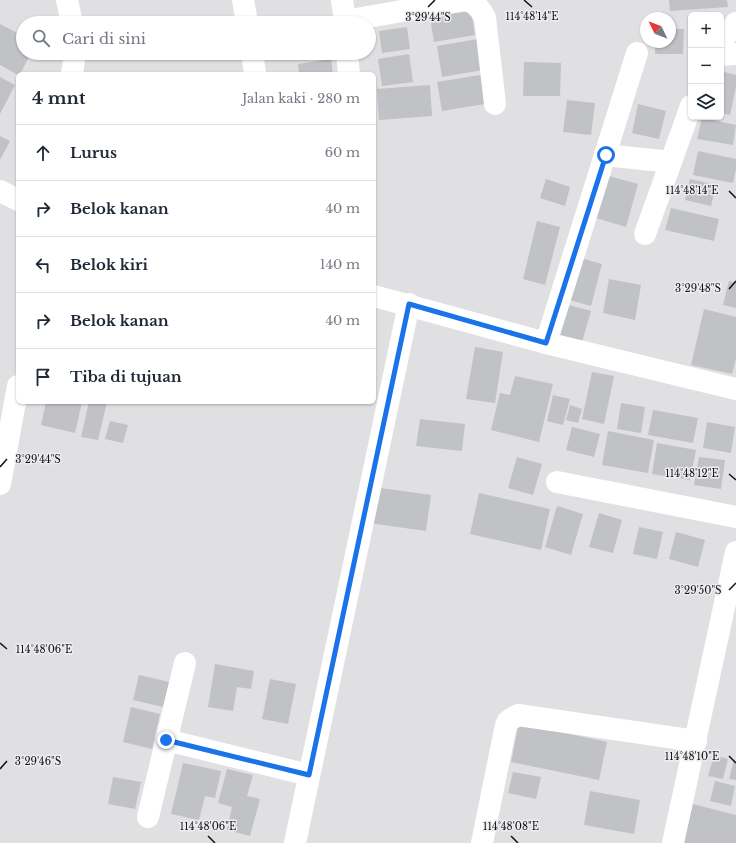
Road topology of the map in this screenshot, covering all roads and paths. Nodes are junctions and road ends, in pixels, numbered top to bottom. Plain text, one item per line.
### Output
1 (67, 0) edge
2 (243, 0) edge
3 (342, 0) edge
4 (70, 16) edge
5 (246, 16) edge
6 (344, 16) edge
7 (376, 16) edge
8 (736, 23) edge
9 (724, 37) edge
10 (637, 52) dead end
11 (736, 54) edge
12 (724, 55) edge
13 (74, 60) edge
14 (348, 60) edge
15 (72, 72) edge
16 (349, 72) edge
17 (495, 104) dead end
18 (688, 114) edge
19 (606, 155) junction
20 (671, 162) junction
21 (0, 191) edge
22 (16, 199) edge
23 (645, 234) dead end
24 (376, 296) edge
25 (409, 304) junction
26 (546, 343) junction
27 (736, 389) edge
28 (16, 397) edge
29 (557, 482) dead end
30 (0, 484) edge
31 (736, 517) edge
32 (736, 552) edge
33 (185, 663) dead end
34 (166, 740) junction
35 (696, 741) junction
36 (309, 775) junction
37 (148, 817) dead end
38 (295, 843) edge
39 (482, 843) edge
40 (673, 843) edge

1 - 4 street
2 - 5 street
3 - 6 street
7 - 17 street
8 - 9 street
10 - 19 street
11 - 12 street
13 - 15 street
14 - 16 street
18 - 20 street
19 - 20 street
19 - 26 street
20 - 23 street
21 - 22 street
24 - 25 street
25 - 26 street
25 - 36 street
26 - 27 street
28 - 30 street
29 - 31 street
32 - 35 street
33 - 34 street
34 - 36 street
34 - 37 street
35 - 39 street
35 - 40 street
36 - 38 street

